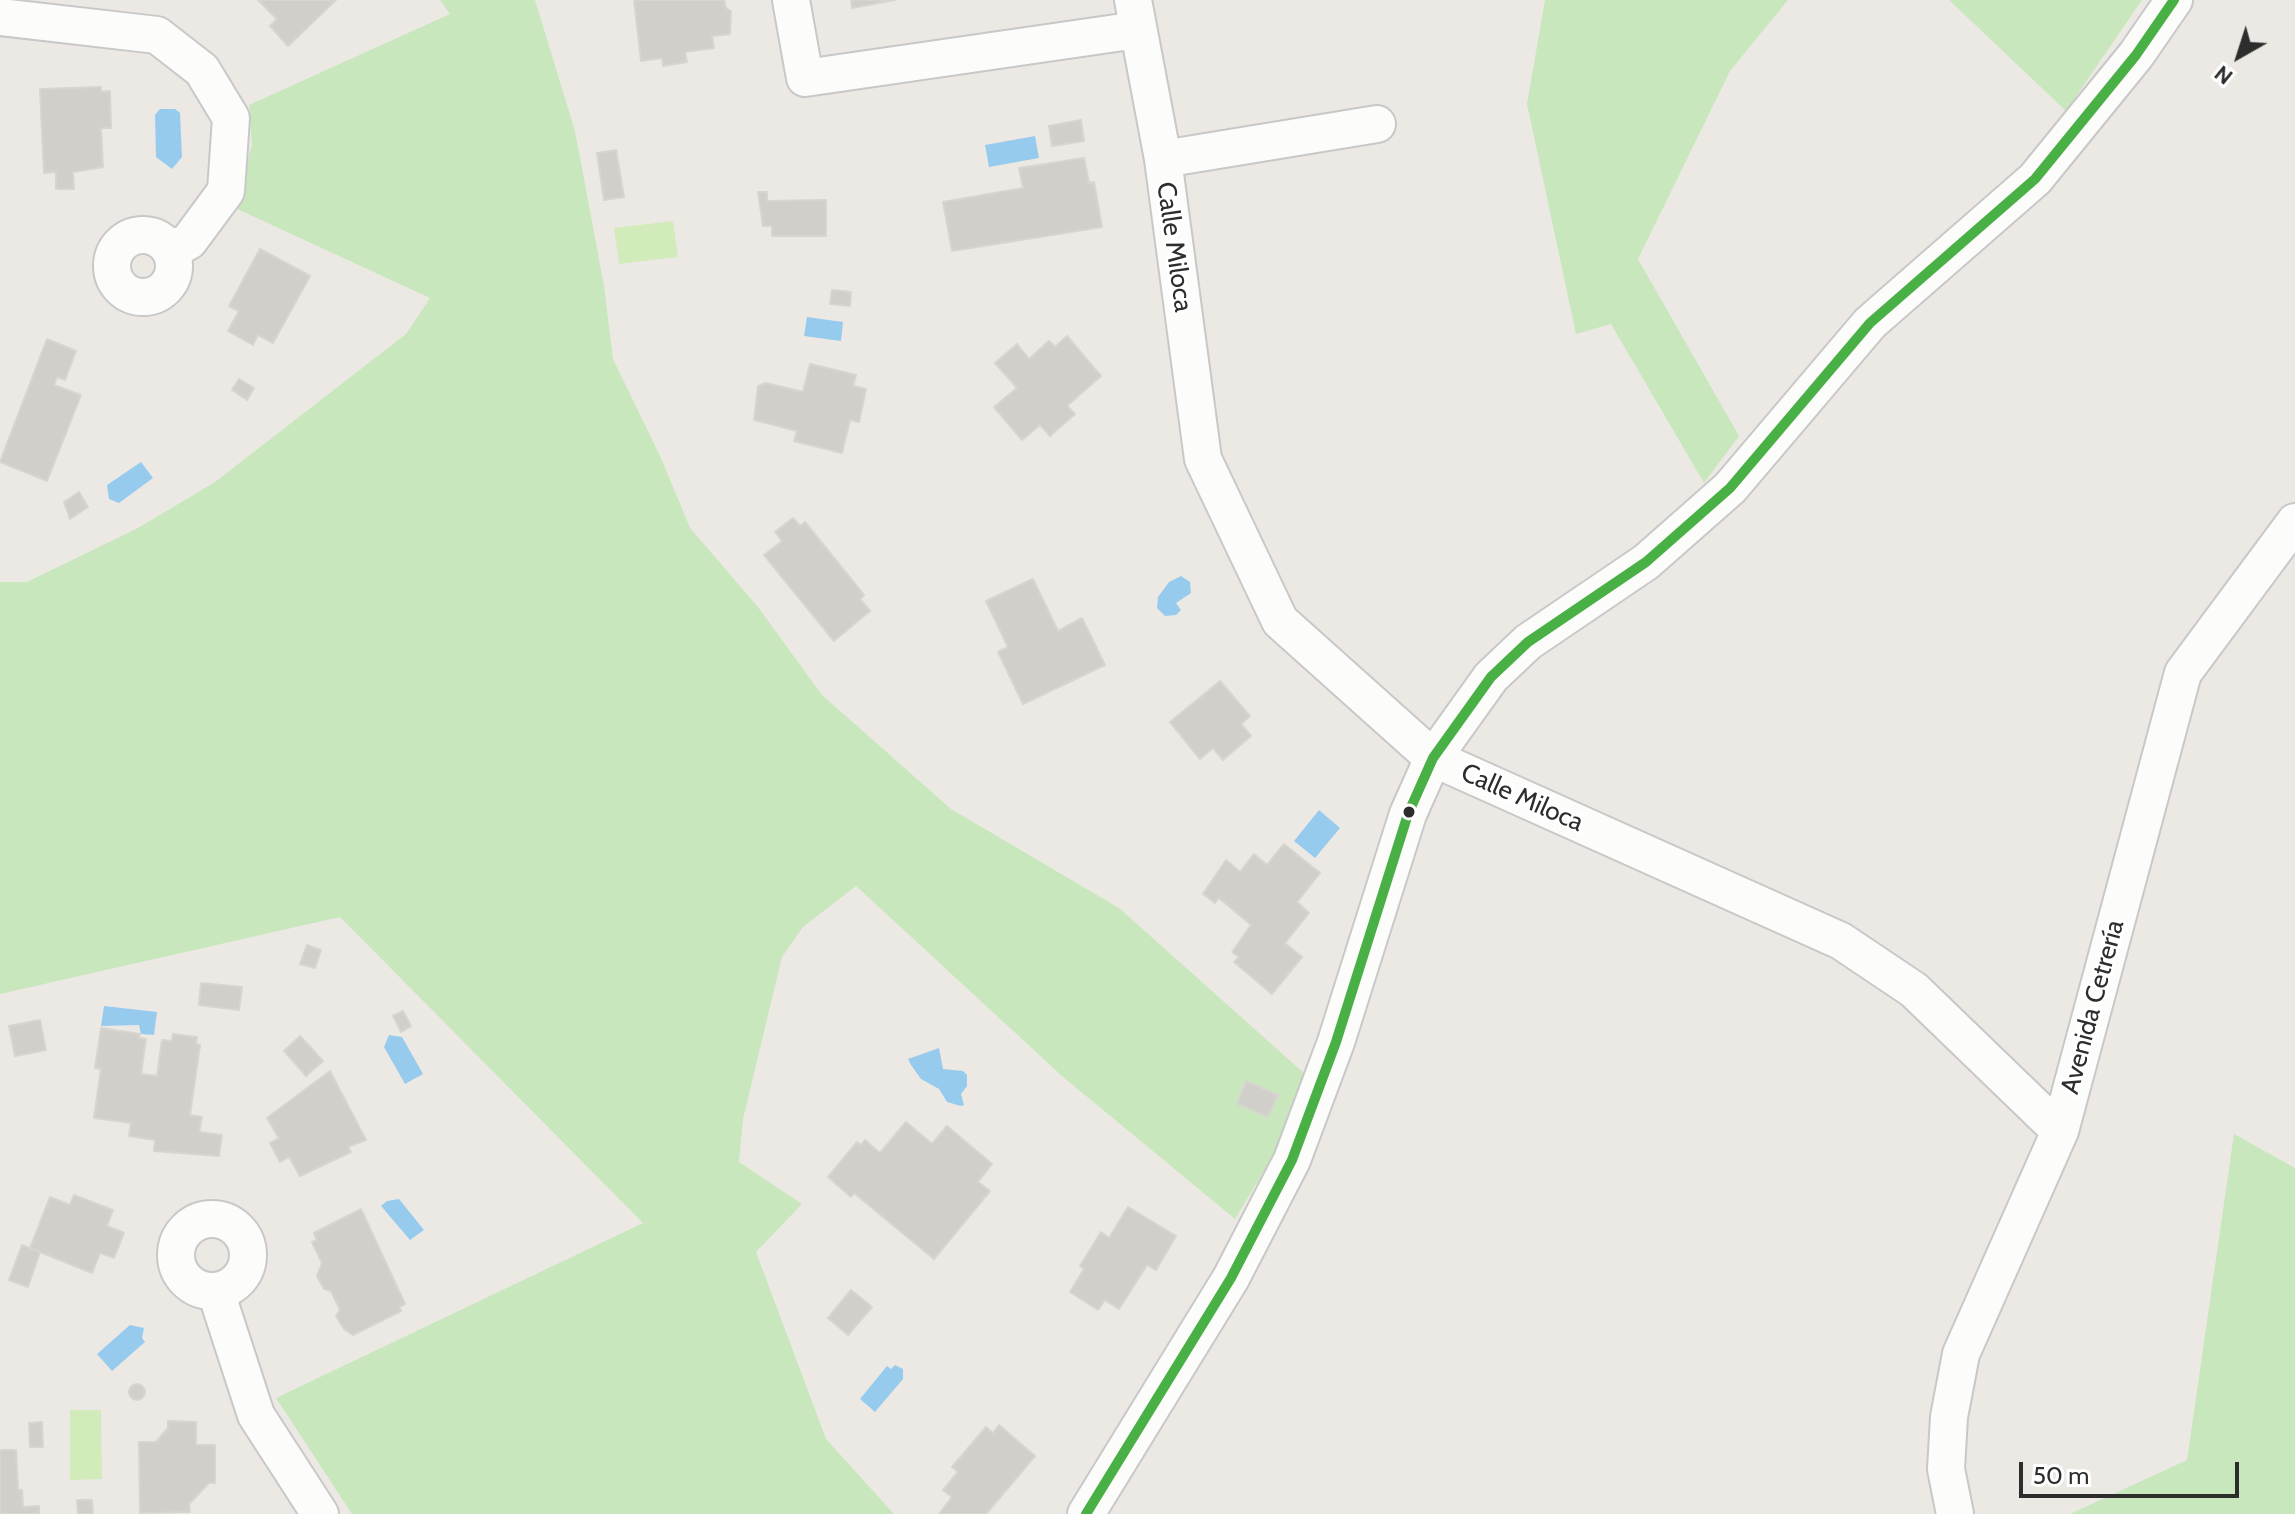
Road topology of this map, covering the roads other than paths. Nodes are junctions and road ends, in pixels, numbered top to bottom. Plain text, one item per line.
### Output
1 (791, 0) edge
2 (2174, 0) edge
3 (1135, 15) edge
4 (0, 17) edge
5 (1377, 124) dead end
6 (1163, 159) junction
7 (171, 251) dead end
8 (2295, 522) edge
9 (1433, 758) junction
10 (2060, 1131) junction
11 (216, 1292) dead end
12 (320, 1514) edge
13 (1086, 1514) edge
14 (1955, 1514) edge

1 - 3 street, Calle Miloca
2 - 9 street
3 - 6 street, Calle Miloca
4 - 7 street
5 - 6 street, Calle Miloca
6 - 9 street, Calle Miloca
8 - 10 street, Avenida Cetrería
9 - 10 street, Calle Miloca
9 - 13 street
10 - 14 street, Avenida Cetrería
11 - 12 street

